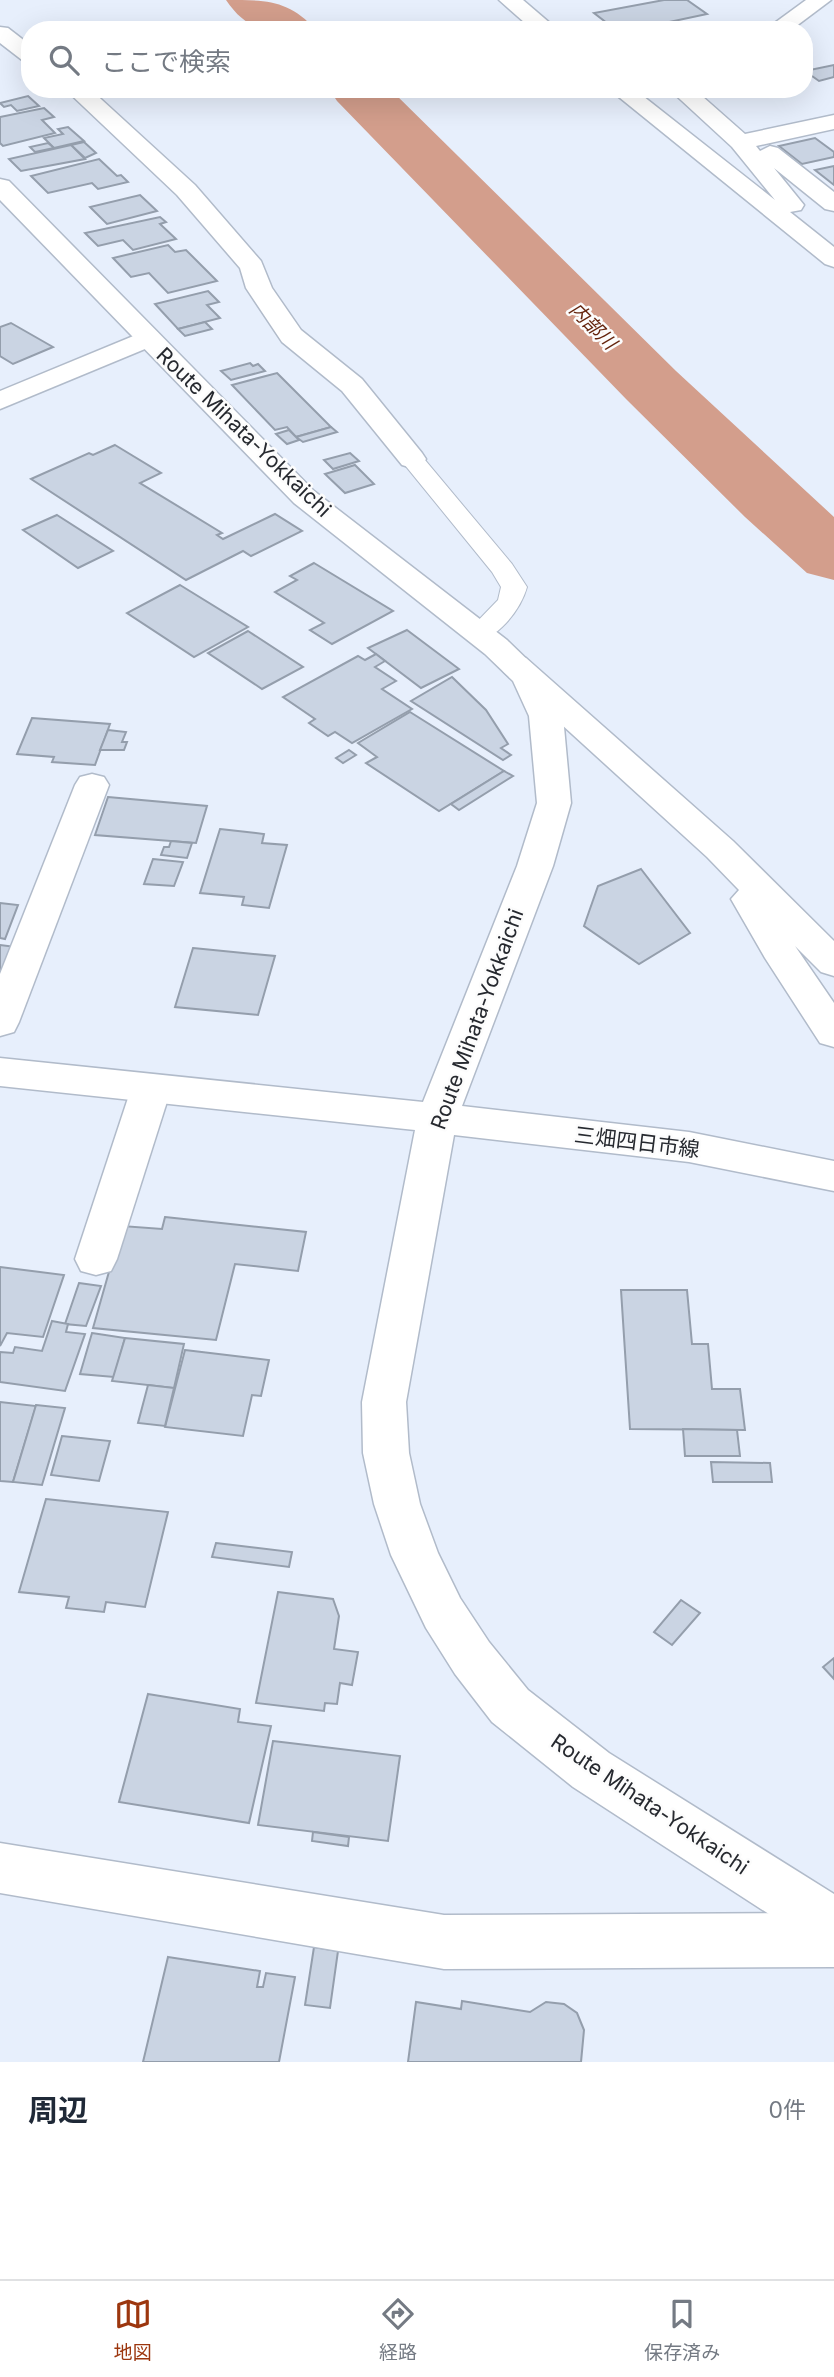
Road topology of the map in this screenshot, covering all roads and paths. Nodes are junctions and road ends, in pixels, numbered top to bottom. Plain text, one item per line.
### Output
1 (510, 0) edge
2 (810, 2) edge
3 (536, 21) edge
4 (791, 21) edge
5 (0, 33) edge
6 (21, 48) edge
7 (86, 98) edge
8 (631, 98) edge
9 (692, 98) edge
10 (830, 127) edge
11 (747, 141) junction
12 (0, 186) edge
13 (834, 204) edge
14 (834, 257) edge
15 (148, 338) junction
16 (0, 376) edge
17 (12, 396) edge
18 (412, 459) joint
19 (487, 640) junction
20 (92, 785) dead end
21 (720, 849) junction
22 (834, 963) edge
23 (0, 1022) edge
24 (834, 1033) edge
25 (0, 1072) edge
26 (151, 1089) junction
27 (437, 1118) junction
28 (834, 1176) edge
29 (96, 1259) dead end
30 (0, 1868) edge
31 (834, 1925) edge
32 (834, 1940) edge

1 - 3 street
2 - 4 street
5 - 6 street
7 - 18 street
8 - 14 street
9 - 11 street
10 - 11 street
11 - 13 street
11 - 14 street
12 - 15 street, Route Mihata-Yokkaichi
15 - 17 street
15 - 19 street, Route Mihata-Yokkaichi
16 - 17 street
18 - 19 lane
19 - 21 street
19 - 27 street, Route Mihata-Yokkaichi
20 - 23 street
21 - 22 street
21 - 24 street
25 - 26 street, 三畑四日市線
26 - 27 street, 三畑四日市線
26 - 29 street
27 - 28 street, 三畑四日市線
27 - 31 street, Route Mihata-Yokkaichi
30 - 32 street

